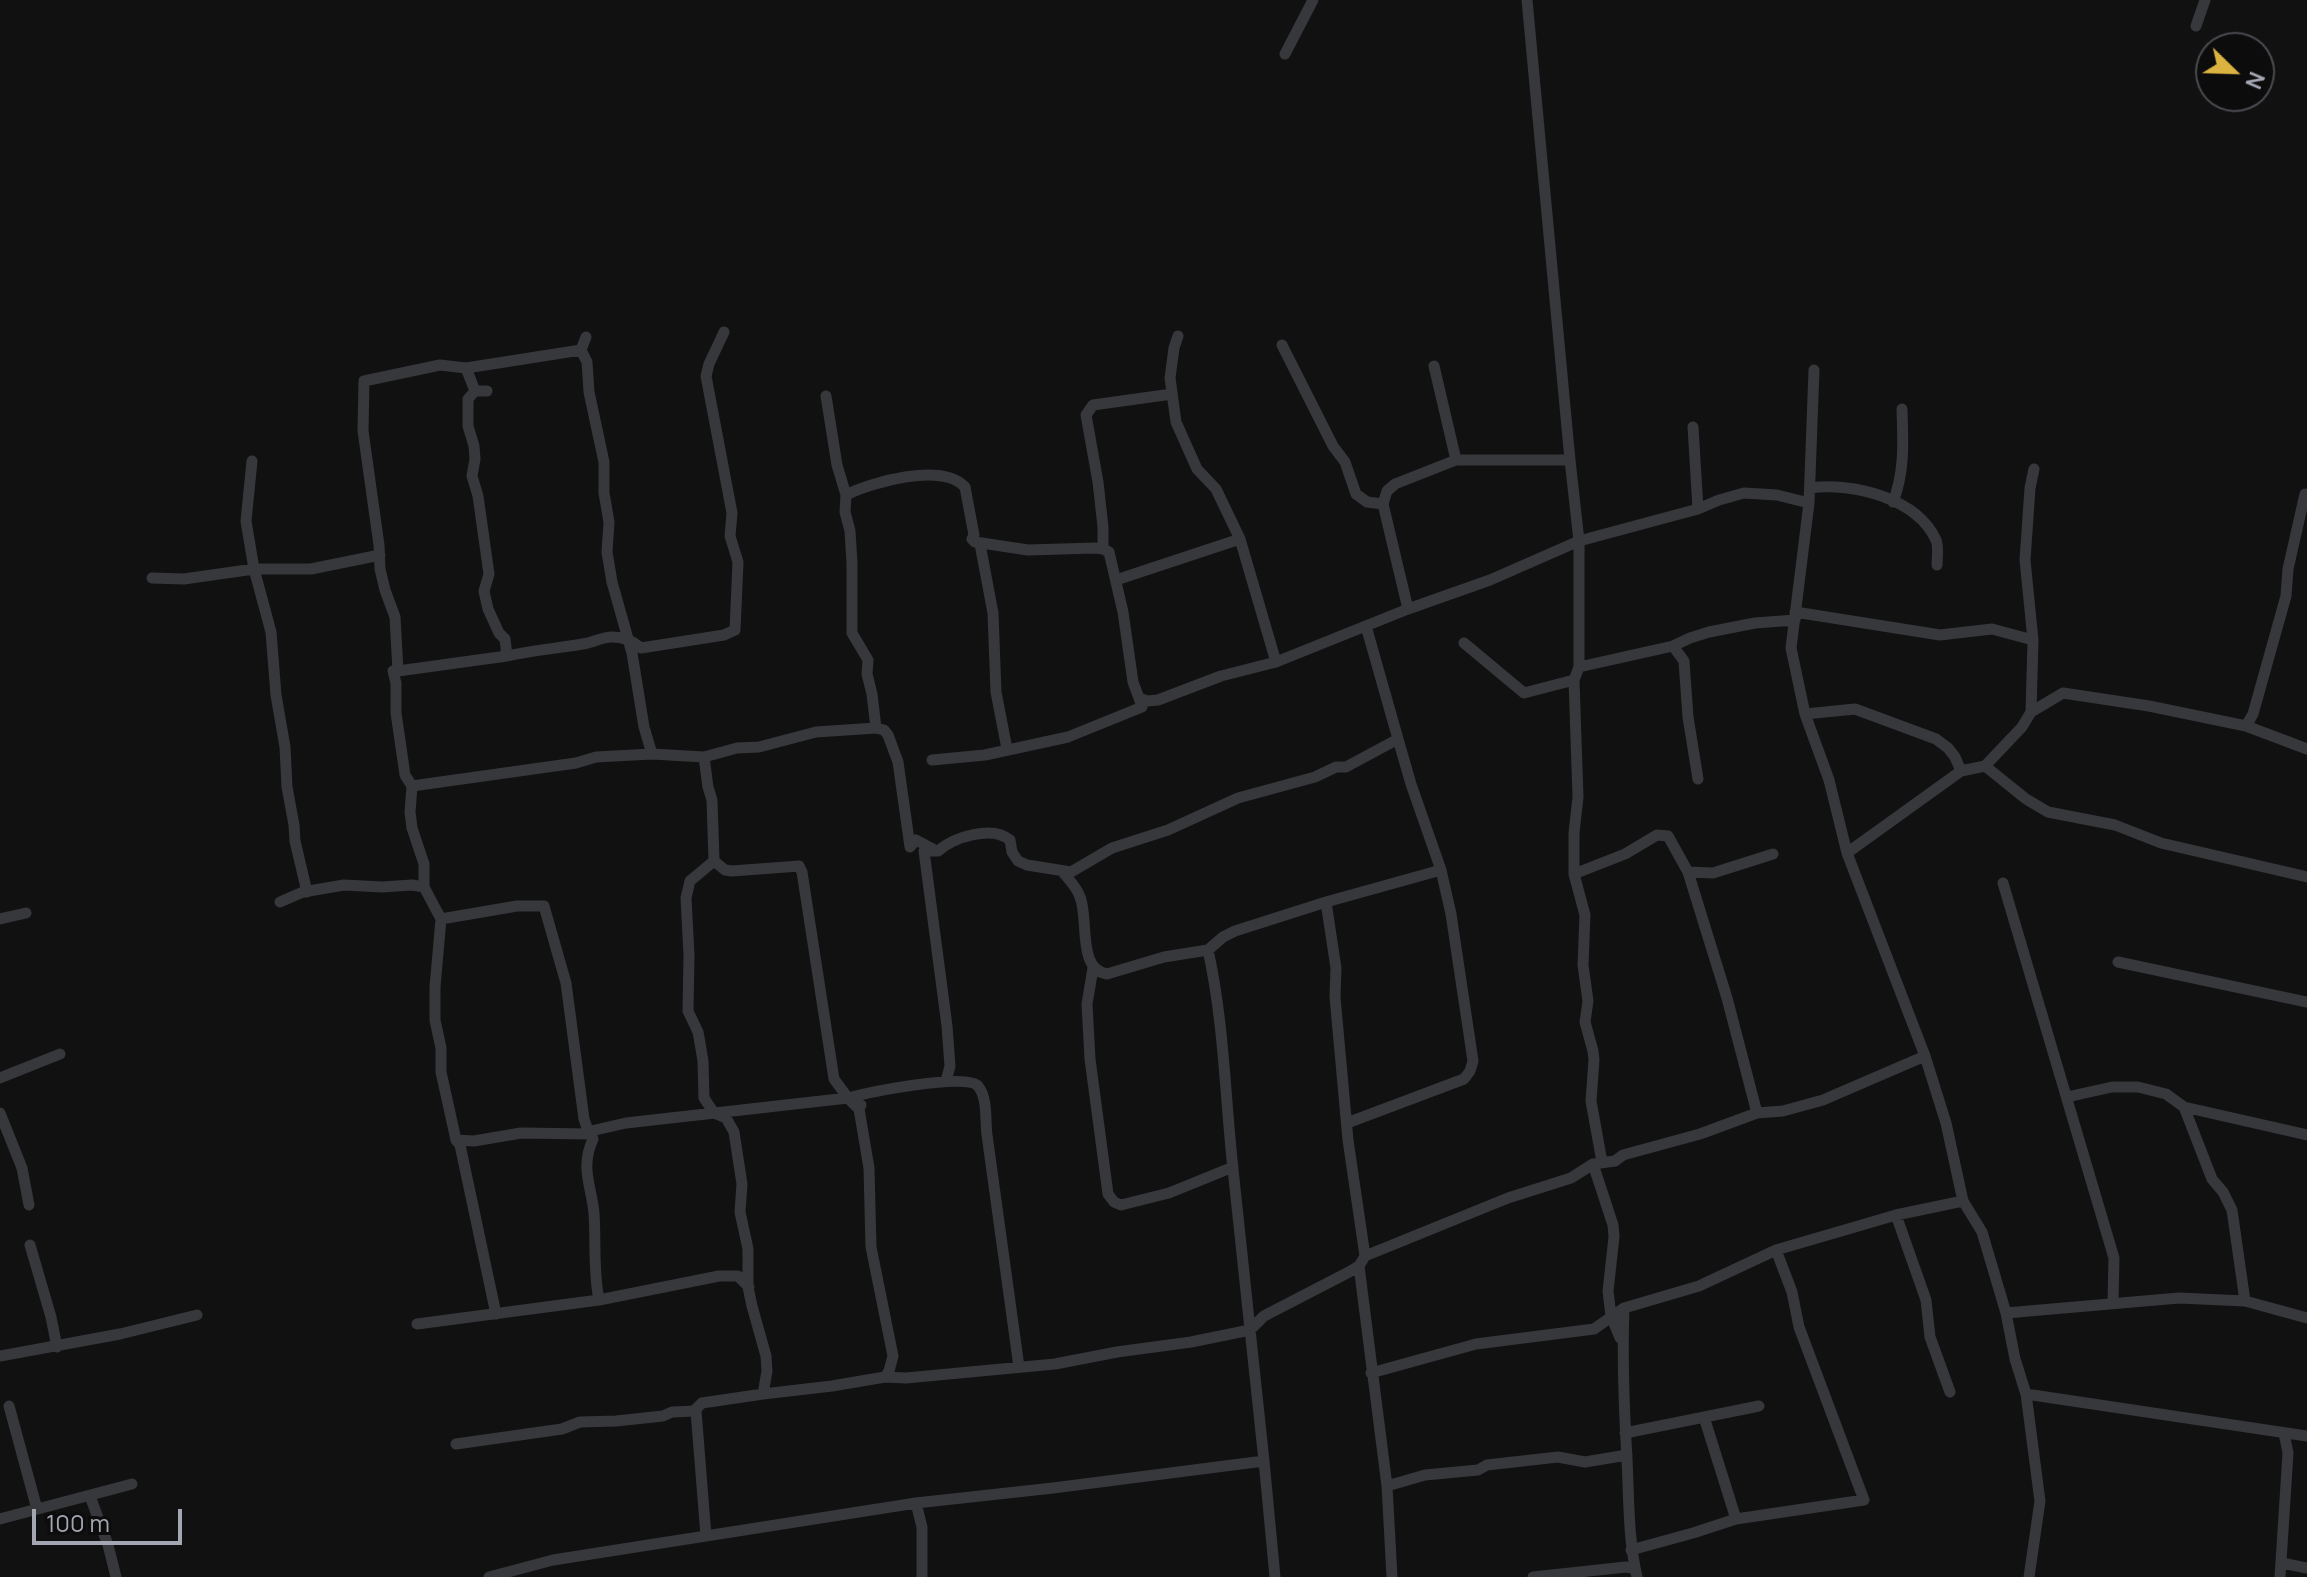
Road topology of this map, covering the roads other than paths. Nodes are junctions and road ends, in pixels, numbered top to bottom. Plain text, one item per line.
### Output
1 (1313, 0) edge
2 (1527, 0) edge
3 (2205, 0) edge
4 (2196, 26) dead end
5 (1285, 54) dead end
6 (724, 332) dead end
7 (1178, 336) dead end
8 (586, 337) dead end
9 (1282, 345) dead end
10 (581, 350) junction
11 (1434, 366) dead end
12 (466, 368) junction
13 (1814, 370) dead end
14 (1172, 394) junction
15 (826, 396) dead end
16 (1902, 409) dead end
17 (1693, 427) dead end
18 (1456, 460) junction
19 (1570, 460) junction
20 (252, 461) dead end
21 (2034, 469) dead end
22 (1810, 488) junction
23 (2305, 494) edge
24 (846, 495) junction
25 (1893, 502) junction
26 (1809, 503) junction
27 (1383, 504) junction
28 (1698, 509) junction
29 (1240, 539) junction
30 (1579, 541) junction
31 (980, 544) junction
32 (1103, 549) junction
33 (380, 555) junction
34 (1937, 565) dead end
35 (254, 569) junction
36 (152, 578) dead end
37 (1116, 580) junction
38 (1408, 609) junction
39 (1795, 616) junction
40 (1366, 626) junction
41 (627, 640) junction
42 (2033, 640) junction
43 (1464, 643) dead end
44 (1673, 646) junction
45 (507, 656) junction
46 (1276, 662) junction
47 (1579, 667) junction
48 (398, 671) junction
49 (1574, 680) junction
50 (1139, 698) junction
51 (2031, 712) junction
52 (1805, 714) junction
53 (2246, 726) junction
54 (876, 728) junction
55 (1398, 739) junction
56 (1007, 749) junction
57 (2307, 749) edge
58 (652, 754) junction
59 (704, 757) junction
60 (932, 760) dead end
61 (1985, 766) junction
62 (1961, 771) junction
63 (1698, 779) dead end
64 (412, 786) junction
65 (938, 851) junction
66 (1847, 853) junction
67 (1773, 854) dead end
68 (714, 861) junction
69 (1441, 870) junction
70 (1062, 871) junction
71 (1688, 872) junction
72 (1574, 874) junction
73 (2307, 877) edge
74 (2003, 883) dead end
75 (424, 887) junction
76 (307, 892) junction
77 (280, 902) dead end
78 (1326, 902) junction
79 (26, 913) dead end
80 (0, 919) edge
81 (441, 919) junction
82 (1208, 950) junction
83 (2118, 962) dead end
84 (1093, 968) junction
85 (2307, 1002) edge
86 (60, 1054) dead end
87 (1925, 1056) junction
88 (0, 1078) edge
89 (946, 1081) junction
90 (865, 1093) junction
91 (2067, 1097) junction
92 (848, 1098) junction
93 (2184, 1107) junction
94 (859, 1109) junction
95 (0, 1113) edge
96 (714, 1113) junction
97 (1757, 1113) junction
98 (1347, 1123) junction
99 (590, 1134) junction
100 (2307, 1135) edge
101 (456, 1140) junction
102 (1598, 1163) junction
103 (1233, 1167) junction
104 (1963, 1201) junction
105 (29, 1205) dead end
106 (1896, 1215) junction
107 (30, 1245) dead end
108 (1776, 1250) junction
109 (1362, 1261) junction
110 (750, 1287) junction
111 (599, 1300) junction
112 (2245, 1301) junction
113 (2113, 1302) junction
114 (1624, 1308) junction
115 (2006, 1313) junction
116 (496, 1314) junction
117 (197, 1315) dead end
118 (1611, 1316) junction
119 (2307, 1318) edge
120 (417, 1324) dead end
121 (1250, 1330) junction
122 (1623, 1344) junction
123 (57, 1347) junction
124 (0, 1356) edge
125 (1019, 1367) junction
126 (1371, 1373) junction
127 (885, 1377) junction
128 (1950, 1392) dead end
129 (763, 1394) junction
130 (2026, 1394) junction
131 (9, 1406) dead end
132 (1759, 1406) dead end
133 (696, 1411) junction
134 (1704, 1417) junction
135 (1625, 1433) junction
136 (2284, 1433) junction
137 (2307, 1436) edge
138 (456, 1444) dead end
139 (1627, 1455) junction
140 (1264, 1461) junction
141 (132, 1484) dead end
142 (1387, 1486) junction
143 (90, 1496) junction
144 (916, 1503) junction
145 (37, 1509) junction
146 (0, 1519) edge
147 (1736, 1519) junction
148 (710, 1535) junction
149 (1631, 1550) junction
150 (2282, 1563) junction
151 (2307, 1568) edge
152 (1636, 1573) edge
153 (116, 1577) edge
154 (489, 1577) edge
155 (922, 1577) edge
156 (1275, 1577) edge
157 (1392, 1577) edge
158 (1533, 1577) edge
159 (2029, 1577) edge
160 (2280, 1577) edge

1 - 5 street
2 - 19 street
3 - 4 street
6 - 41 street
7 - 14 street
8 - 10 street
9 - 27 street
10 - 12 street
10 - 41 street
11 - 18 street
12 - 33 street
12 - 45 street
13 - 22 street
14 - 29 street
14 - 32 street
15 - 24 street
16 - 25 street
17 - 28 street
18 - 19 street
18 - 27 street
19 - 30 street
20 - 35 street
21 - 42 street
22 - 25 street
22 - 26 street
23 - 53 street
24 - 31 street
24 - 54 street
25 - 34 street
26 - 28 street
26 - 39 street
27 - 38 street
28 - 30 street
29 - 37 street
29 - 46 street
30 - 38 street
30 - 47 street
31 - 32 street
31 - 56 street
32 - 37 street
33 - 35 street
33 - 48 street
35 - 36 street
35 - 76 street
37 - 50 street
38 - 40 street
39 - 42 street
39 - 44 street
39 - 52 street
40 - 46 street
40 - 55 street
41 - 45 street
41 - 58 street
42 - 51 street
43 - 49 street
44 - 47 street
44 - 63 street
45 - 48 street
46 - 50 street
47 - 49 street
48 - 64 street
49 - 72 street
50 - 56 street
51 - 53 street
51 - 61 street
52 - 62 street
52 - 66 street
53 - 57 street
54 - 59 street
54 - 65 street
55 - 69 street
55 - 70 street
56 - 60 street
58 - 59 street
58 - 64 street
59 - 68 street
61 - 62 street
61 - 73 street
62 - 66 street
64 - 75 street
65 - 70 street
65 - 89 street
66 - 87 street
67 - 71 street
68 - 92 street
68 - 96 street
69 - 78 street
69 - 98 street
70 - 84 street
71 - 72 street
71 - 97 street
72 - 102 street
74 - 91 street
75 - 76 street
75 - 81 street
76 - 77 street
78 - 82 street
78 - 98 street
79 - 80 street
81 - 99 street
81 - 101 street
82 - 84 street
82 - 103 street
83 - 85 street
84 - 103 street
86 - 88 street
87 - 97 street
87 - 104 street
89 - 90 street
89 - 125 street
90 - 92 street
90 - 94 street
91 - 93 street
91 - 113 street
92 - 94 street
92 - 96 street
93 - 100 street
93 - 112 street
94 - 127 street
95 - 105 street
96 - 99 street
96 - 110 street
97 - 102 street
98 - 109 street
99 - 101 street
99 - 111 street
101 - 116 street
102 - 109 street
102 - 118 street
103 - 121 street
104 - 106 street
104 - 115 street
106 - 108 street
106 - 128 street
107 - 123 street
108 - 114 street
108 - 147 street
109 - 121 street
109 - 126 street
110 - 111 street
110 - 129 street
111 - 116 street
112 - 113 street
112 - 119 street
113 - 115 street
114 - 118 street
114 - 122 street
115 - 130 street
116 - 120 street
117 - 123 street
118 - 122 street
118 - 126 street
121 - 125 street
121 - 140 street
122 - 135 street
123 - 124 street
125 - 127 street
126 - 142 street
127 - 129 street
129 - 133 street
130 - 136 street
130 - 159 street
131 - 145 street
132 - 134 street
133 - 138 street
133 - 148 street
134 - 135 street
134 - 147 street
135 - 139 street
136 - 137 street
136 - 150 street
139 - 142 street
139 - 149 street
140 - 144 street
140 - 156 street
141 - 143 street
142 - 157 street
143 - 145 street
143 - 153 street
144 - 148 street
144 - 155 street
145 - 146 street
147 - 149 street
148 - 154 street
149 - 152 street
150 - 151 street
150 - 160 street
152 - 158 street

